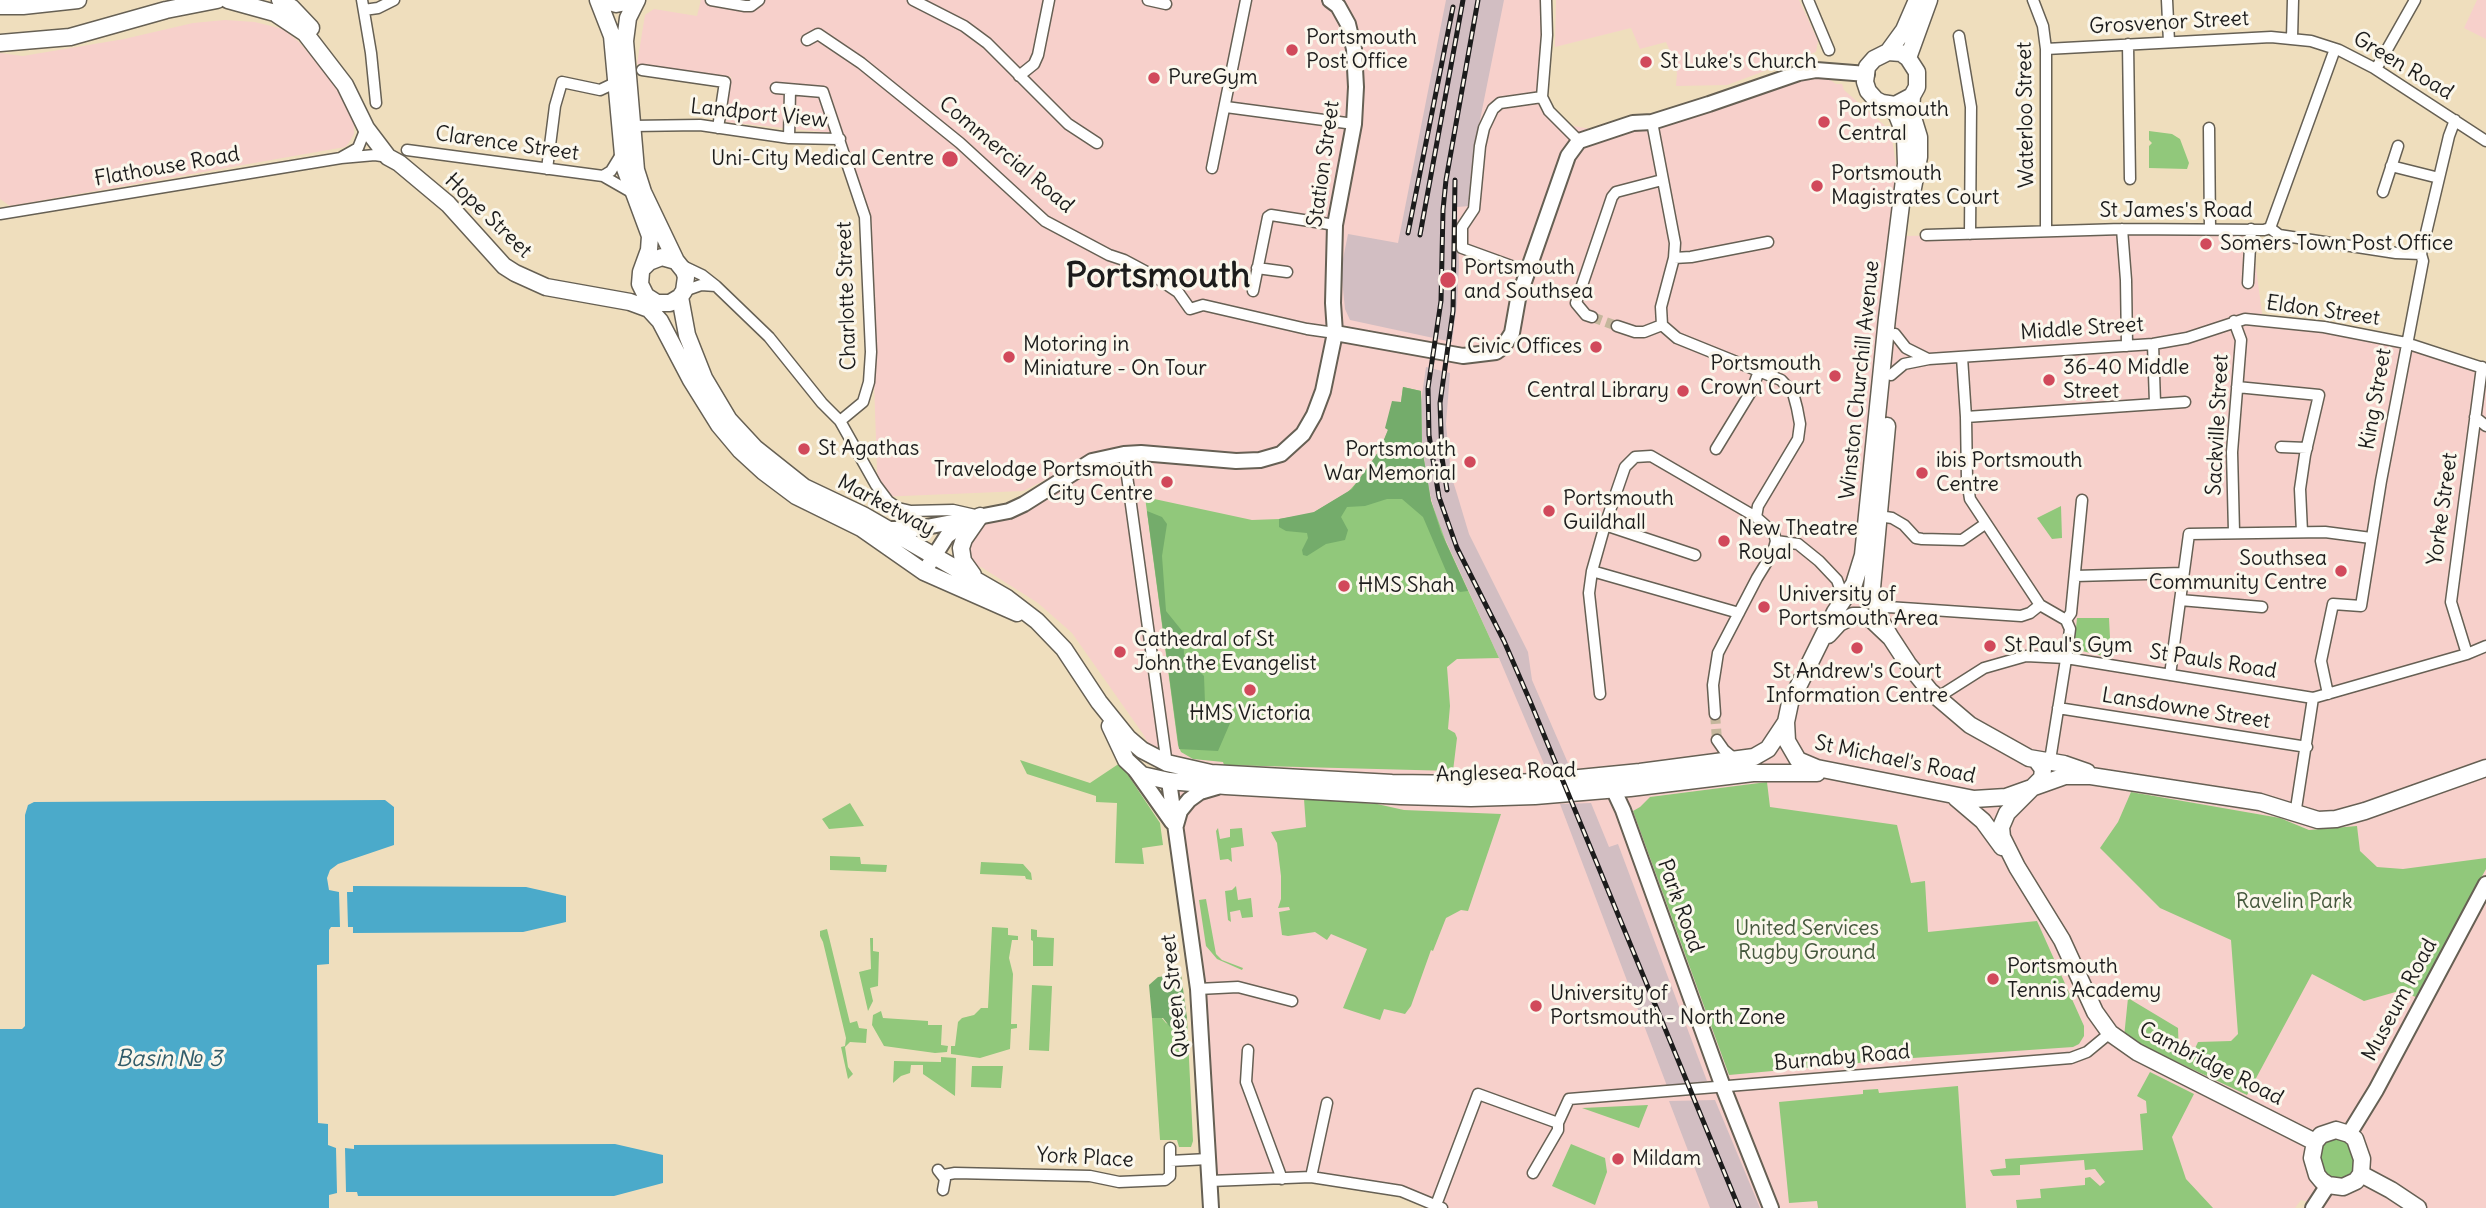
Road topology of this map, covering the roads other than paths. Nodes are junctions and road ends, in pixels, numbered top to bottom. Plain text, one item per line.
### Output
1 (78, 0) edge
2 (217, 0) edge
3 (228, 0) edge
4 (280, 0) edge
5 (394, 0) edge
6 (598, 0) edge
7 (604, 0) edge
8 (637, 0) edge
9 (710, 0) edge
10 (913, 0) edge
11 (1049, 0) edge
12 (1148, 0) edge
13 (1247, 0) edge
14 (1546, 0) edge
15 (1808, 0) edge
16 (1917, 0) edge
17 (1929, 0) edge
18 (2033, 0) edge
19 (2167, 0) edge
20 (2293, 0) edge
21 (2415, 0) edge
22 (758, 1) edge
23 (1336, 2) edge
24 (1166, 4) dead end
25 (363, 5) edge
26 (0, 6) edge
27 (1959, 36) dead end
28 (2292, 38) junction
29 (807, 40) dead end
30 (2169, 42) junction
31 (0, 43) edge
32 (2129, 44) junction
33 (2046, 49) junction
34 (2335, 49) junction
35 (1829, 50) dead end
36 (1888, 52) junction
37 (1908, 58) junction
38 (326, 59) junction
39 (2376, 69) junction
40 (642, 70) dead end
41 (1867, 74) junction
42 (1019, 76) junction
43 (617, 82) junction
44 (776, 88) dead end
45 (790, 90) junction
46 (1912, 96) junction
47 (1542, 97) junction
48 (376, 103) dead end
49 (1889, 105) junction
50 (1226, 107) junction
51 (2455, 120) junction
52 (1652, 122) junction
53 (1354, 124) junction
54 (632, 126) junction
55 (366, 128) junction
56 (718, 128) junction
57 (2209, 128) dead end
58 (789, 138) junction
59 (840, 139) junction
60 (1579, 141) junction
61 (2486, 141) edge
62 (1097, 143) dead end
63 (2398, 146) dead end
64 (407, 150) dead end
65 (622, 153) junction
66 (388, 157) junction
67 (341, 158) junction
68 (2391, 166) junction
69 (1212, 168) dead end
70 (547, 169) junction
71 (603, 176) junction
72 (2439, 178) junction
73 (2130, 179) dead end
74 (1662, 180) junction
75 (632, 192) junction
76 (2383, 192) dead end
77 (0, 214) edge
78 (1335, 225) junction
79 (2270, 228) junction
80 (2122, 229) junction
81 (2210, 229) junction
82 (2251, 229) junction
83 (2046, 231) junction
84 (1926, 234) dead end
85 (1970, 234) junction
86 (1768, 242) dead end
87 (2421, 254) junction
88 (1674, 258) junction
89 (678, 263) junction
90 (644, 267) junction
91 (1257, 268) junction
92 (1287, 272) dead end
93 (1528, 272) junction
94 (2248, 283) dead end
95 (716, 286) junction
96 (1253, 291) dead end
97 (682, 294) junction
98 (664, 304) junction
99 (1592, 317) dead end
100 (2234, 321) junction
101 (1617, 326) tunnel mouth
102 (1662, 326) junction
103 (1335, 333) junction
104 (1895, 334) junction
105 (2406, 343) junction
106 (2152, 344) junction
107 (2127, 346) junction
108 (1962, 357) junction
109 (1929, 359) junction
110 (2484, 368) edge
111 (1759, 371) junction
112 (687, 372) junction
113 (1891, 374) junction
114 (2237, 387) junction
115 (2185, 402) dead end
116 (2155, 403) junction
117 (1966, 417) junction
118 (2475, 417) junction
119 (840, 421) junction
120 (2486, 426) edge
121 (2281, 447) dead end
122 (2307, 448) junction
123 (1716, 449) dead end
124 (1124, 454) junction
125 (2082, 500) dead end
126 (980, 516) junction
127 (1878, 516) junction
128 (1756, 517) junction
129 (1985, 524) junction
130 (1605, 525) junction
131 (887, 528) junction
132 (2234, 532) junction
133 (2302, 532) junction
134 (2371, 538) junction
135 (1776, 541) junction
136 (930, 553) junction
137 (1695, 555) dead end
138 (922, 570) junction
139 (1592, 571) junction
140 (2183, 573) junction
141 (2075, 576) junction
142 (976, 578) junction
143 (2180, 600) junction
144 (1840, 602) junction
145 (2040, 605) junction
146 (2262, 607) dead end
147 (1877, 611) junction
148 (1739, 612) junction
149 (2066, 620) junction
150 (1037, 621) junction
151 (1891, 638) junction
152 (2486, 646) edge
153 (1815, 653) junction
154 (2467, 654) junction
155 (2066, 658) junction
156 (2170, 674) junction
157 (1600, 694) dead end
158 (2328, 694) junction
159 (2313, 698) junction
160 (1940, 700) junction
161 (1099, 702) junction
162 (2058, 708) junction
163 (1715, 714) tunnel mouth
164 (1786, 722) junction
165 (1118, 726) junction
166 (1717, 740) tunnel mouth
167 (2307, 747) junction
168 (1736, 761) junction
169 (2038, 761) junction
170 (1167, 762) junction
171 (2486, 768) edge
172 (1136, 771) junction
173 (1843, 774) junction
174 (2102, 777) junction
175 (1169, 781) junction
176 (1610, 782) junction
177 (1226, 786) junction
178 (2031, 790) junction
179 (1951, 795) junction
180 (2295, 815) junction
181 (1175, 830) junction
182 (2017, 867) junction
183 (2486, 884) edge
184 (1198, 989) junction
185 (1292, 1001) dead end
186 (2110, 1032) junction
187 (1248, 1050) dead end
188 (1723, 1087) junction
189 (1327, 1104) dead end
190 (1558, 1123) junction
191 (2349, 1134) junction
192 (2315, 1142) junction
193 (1170, 1148) dead end
194 (1208, 1159) junction
195 (1170, 1161) junction
196 (1532, 1173) dead end
197 (2361, 1174) junction
198 (1311, 1177) junction
199 (1282, 1179) junction
200 (1210, 1181) junction
201 (2328, 1185) junction
202 (943, 1190) dead end
203 (1439, 1207) edge
204 (2316, 1207) edge
205 (1211, 1208) edge
206 (1771, 1208) edge
207 (2418, 1208) edge

1 - 26 main road
2 - 31 main road
3 - 38 main road, Hope Street
4 - 38 main road, Hope Street
5 - 25 street
6 - 43 main road
7 - 8 main road
8 - 54 main road
9 - 22 street
10 - 42 street
11 - 42 street
12 - 24 street
13 - 50 street
14 - 47 street
15 - 35 street
16 - 36 main road
17 - 37 main road
18 - 33 street, Waterloo Street
19 - 30 street
20 - 28 street
21 - 39 street
23 - 53 street, Station Street
25 - 48 street
27 - 85 street
28 - 30 street, Grosvenor Street
28 - 34 street, Grosvenor Street
29 - 103 street, Commercial Road
30 - 32 street, Grosvenor Street
32 - 33 street, Grosvenor Street
32 - 73 street
33 - 83 street, Waterloo Street
34 - 39 street, Green Road
34 - 79 street
36 - 37 main road
36 - 41 main road
37 - 46 main road
38 - 55 main road, Hope Street
39 - 51 street, Green Road
40 - 56 street
41 - 49 main road
41 - 52 street
42 - 62 street
43 - 65 main road
43 - 70 street
44 - 45 street
45 - 58 street
45 - 59 street, Charlotte Street
46 - 49 main road
46 - 104 main road, Winston Churchill Avenue
47 - 60 street
47 - 93 street
49 - 144 main road, Winston Churchill Avenue
50 - 53 street
50 - 69 street
51 - 61 street, Green Road
51 - 72 street, King Street
52 - 60 street
52 - 74 street
53 - 78 street, Station Street
54 - 56 street, Landport View
54 - 89 main road
55 - 66 main road, Hope Street
55 - 67 street
56 - 58 street, Landport View
57 - 81 street
58 - 59 street, Landport View
59 - 119 street, Charlotte Street
60 - 93 street
63 - 68 street
64 - 70 street, Clarence Street
65 - 71 street, Clarence Street
65 - 75 main road
66 - 67 street, Flathouse Road
66 - 112 main road, Hope Street
67 - 77 street, Flathouse Road
68 - 72 street
68 - 76 street
70 - 71 street, Clarence Street
71 - 75 street, Clarence Street
72 - 87 street, King Street
74 - 88 street
74 - 99 street
75 - 90 main road
78 - 91 street
78 - 103 street, Station Street
79 - 82 street, St James's Road
79 - 87 street, St James's Road
80 - 81 street, St James's Road
80 - 83 street, St James's Road
80 - 107 street
81 - 82 street, St James's Road
82 - 94 street
83 - 85 street, St James's Road
84 - 85 street, St James's Road
86 - 88 street
87 - 105 street, King Street
88 - 102 street
89 - 90 main road
89 - 95 street
89 - 97 main road
90 - 98 main road
91 - 92 street
91 - 96 street
93 - 103 street, Commercial Road
95 - 97 street
95 - 119 street
97 - 98 main road
97 - 131 main road, Marketway
98 - 112 main road
100 - 105 street, Eldon Street
100 - 106 street, Middle Street
100 - 114 street, Sackville Street
101 - 102 street
102 - 111 street
103 - 124 street, Station Street
104 - 109 street
104 - 113 main road, Winston Churchill Avenue
105 - 110 street, Eldon Street
105 - 134 street, King Street
106 - 107 street, Middle Street
106 - 116 street
107 - 108 street, Middle Street
108 - 109 street, Middle Street
108 - 117 street
109 - 113 street, Middle Street
110 - 118 street, Yorke Street
111 - 123 street
111 - 128 street
112 - 138 main road, Marketway
113 - 127 main road, Winston Churchill Avenue
114 - 122 street
114 - 132 street, Sackville Street
115 - 116 street
116 - 117 street
117 - 129 street
118 - 120 street
118 - 154 street, Yorke Street
119 - 126 street
121 - 122 street
122 - 133 street
124 - 126 street, Station Street
124 - 170 street
125 - 141 street
126 - 131 street
126 - 136 street
126 - 142 main road
127 - 129 street
127 - 147 main road, Winston Churchill Avenue
128 - 130 street
128 - 135 street
129 - 145 street
130 - 137 street
130 - 139 street
131 - 136 main road, Marketway
132 - 133 street
132 - 140 street
133 - 134 street
134 - 158 street, King Street
135 - 144 street
135 - 148 street
136 - 138 street
136 - 142 main road, Marketway
138 - 150 main road, Marketway
139 - 148 street
139 - 157 street
140 - 141 street
140 - 143 street
141 - 149 street
142 - 150 main road, Marketway
143 - 146 street
143 - 156 street
144 - 153 main road, Winston Churchill Avenue
145 - 147 street
145 - 149 street
147 - 151 main road, Winston Churchill Avenue
148 - 163 street
149 - 155 street
150 - 161 main road
151 - 153 main road
151 - 160 main road
152 - 154 street, St Pauls Road
153 - 164 main road, Anglesea Road
154 - 158 street, St Pauls Road
155 - 156 street, St Pauls Road
155 - 160 street, St Pauls Road
155 - 162 street
156 - 159 street, St Pauls Road
158 - 159 street, St Pauls Road
159 - 167 street
160 - 169 main road
161 - 165 main road
161 - 172 main road
162 - 167 street, Lansdowne Street
162 - 169 street
164 - 168 main road, Anglesea Road
164 - 173 main road, St Michael's Road
165 - 170 main road, Anglesea Road
165 - 175 main road
166 - 168 street
167 - 180 street
168 - 176 main road, Anglesea Road
169 - 174 main road
169 - 178 main road
170 - 175 street
170 - 176 main road, Anglesea Road
171 - 180 main road
172 - 175 main road, Anglesea Road
172 - 181 street
173 - 176 main road, Anglesea Road
173 - 179 main road, St Michael's Road
174 - 178 main road, St Michael's Road
174 - 180 main road
175 - 177 main road, Anglesea Road
175 - 181 street, Queen Street
176 - 177 main road, Anglesea Road
176 - 188 street, Park Road
177 - 181 street
178 - 179 main road, St Michael's Road
178 - 182 main road, Cambridge Road
179 - 182 main road, Cambridge Road
181 - 184 street, Queen Street
182 - 186 main road, Cambridge Road
183 - 191 street, Museum Road
184 - 185 street
184 - 194 street, Queen Street
186 - 188 street, Burnaby Road
186 - 192 main road, Cambridge Road
187 - 199 street
188 - 190 street, Burnaby Road
188 - 206 street, Park Road
189 - 198 street
190 - 196 street
190 - 203 street
191 - 192 main road
191 - 197 main road
192 - 201 main road
193 - 195 street
194 - 195 street
194 - 200 street, Queen Street
195 - 202 street, York Place
197 - 201 main road
197 - 207 main road
198 - 199 street
198 - 203 street
199 - 200 street
200 - 205 street, Queen Street
201 - 204 street

